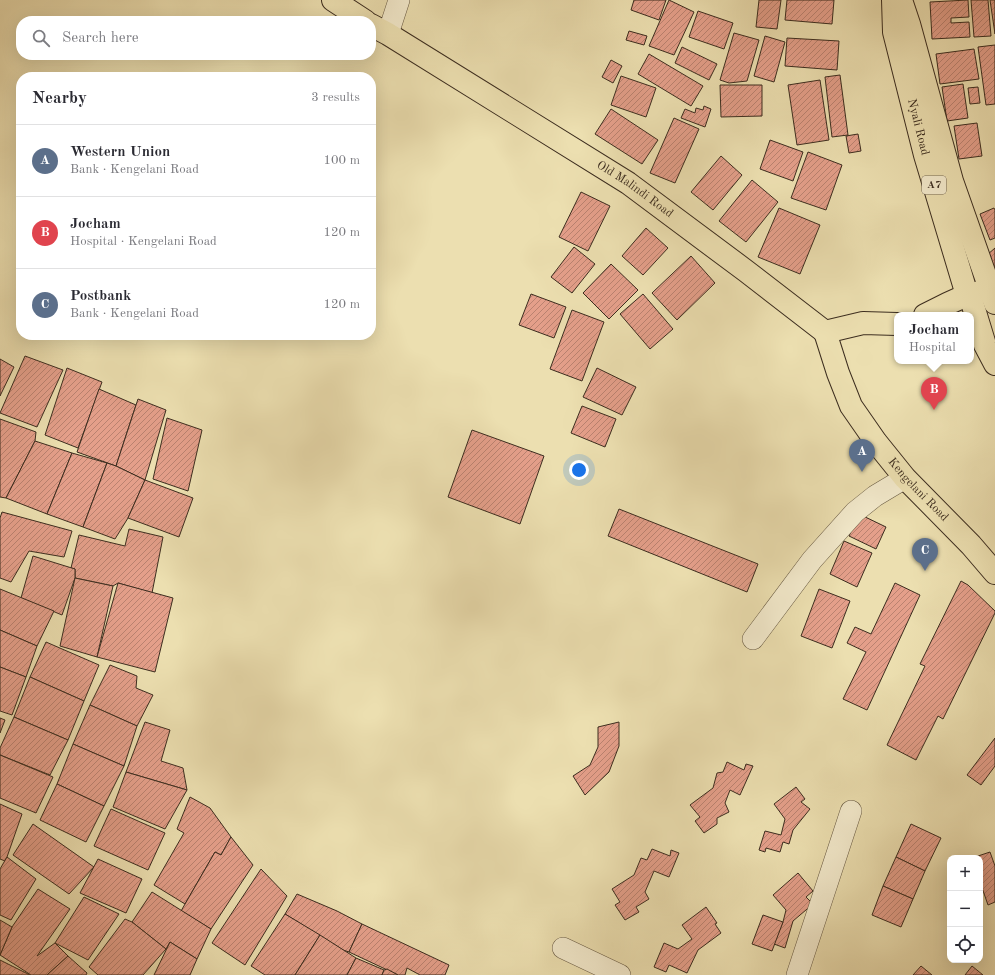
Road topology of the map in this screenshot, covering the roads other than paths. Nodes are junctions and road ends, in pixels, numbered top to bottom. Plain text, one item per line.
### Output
1 (332, 0) edge
2 (399, 0) edge
3 (893, 0) edge
4 (901, 0) edge
5 (357, 16) edge
6 (379, 30) edge
7 (967, 295) junction
8 (992, 296) edge
9 (931, 312) edge
10 (894, 324) edge
11 (825, 332) junction
12 (987, 349) edge
13 (905, 478) junction
14 (995, 573) edge
15 (753, 639) dead end
16 (851, 811) dead end
17 (563, 948) dead end
18 (620, 975) edge
19 (797, 975) edge

1 - 5 main road
2 - 6 street
3 - 7 main road, Nyali Road / A7
4 - 8 main road, Nyali Road / A7
6 - 11 main road, Old Malindi Road
7 - 8 main road
7 - 9 main road
7 - 12 main road, Nyali Road / A7
10 - 11 main road
11 - 13 main road, Kengelani Road
13 - 14 main road, Kengelani Road
13 - 15 street
16 - 19 street
17 - 18 street

